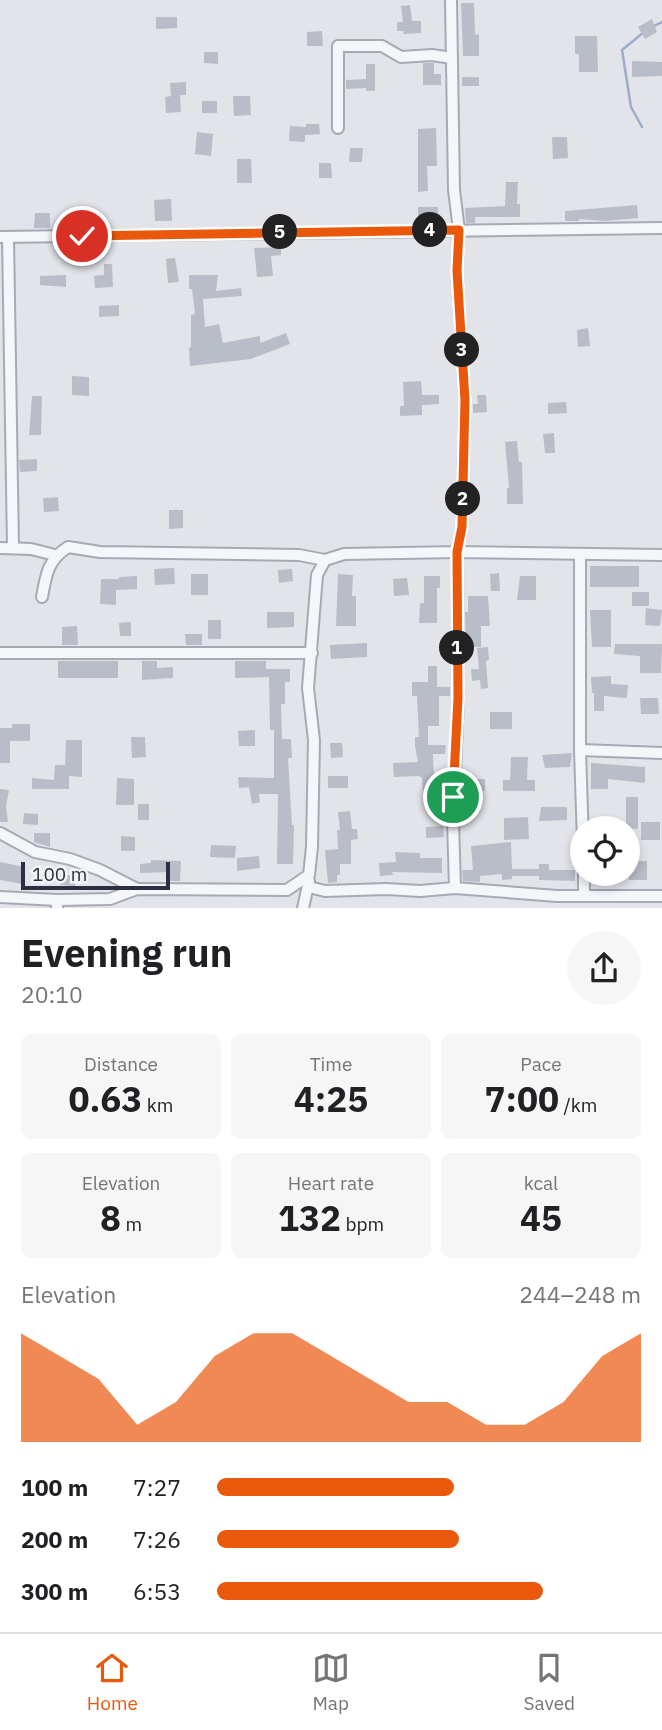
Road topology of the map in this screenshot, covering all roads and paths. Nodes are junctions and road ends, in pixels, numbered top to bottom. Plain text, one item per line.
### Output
1 (451, 0) edge
2 (452, 58) junction
3 (338, 128) dead end
4 (662, 228) edge
5 (459, 230) junction
6 (4, 237) edge
7 (0, 548) edge
8 (13, 548) junction
9 (457, 552) junction
10 (580, 554) junction
11 (55, 555) junction
12 (662, 555) edge
13 (326, 560) junction
14 (42, 597) dead end
15 (0, 653) edge
16 (312, 653) junction
17 (580, 750) junction
18 (662, 753) edge
19 (582, 816) edge
20 (0, 834) edge
21 (309, 875) junction
22 (584, 886) edge
23 (309, 887) junction
24 (455, 888) junction
25 (137, 889) junction
26 (584, 895) junction
27 (662, 896) edge
28 (0, 897) edge
29 (57, 904) edge
30 (303, 908) edge

1 - 2 street
2 - 3 street
2 - 5 street
4 - 5 street
5 - 6 street
5 - 9 street
6 - 8 street
7 - 8 street
8 - 11 street
9 - 10 street
9 - 13 street
9 - 24 street
10 - 12 street
10 - 17 street
11 - 13 street
11 - 14 street
13 - 16 street
15 - 16 street
16 - 21 street
17 - 18 street
17 - 19 street
20 - 25 street
21 - 23 street
21 - 25 street
22 - 26 street
23 - 24 street
23 - 30 street
24 - 26 street
25 - 29 street
26 - 27 street
28 - 29 street

